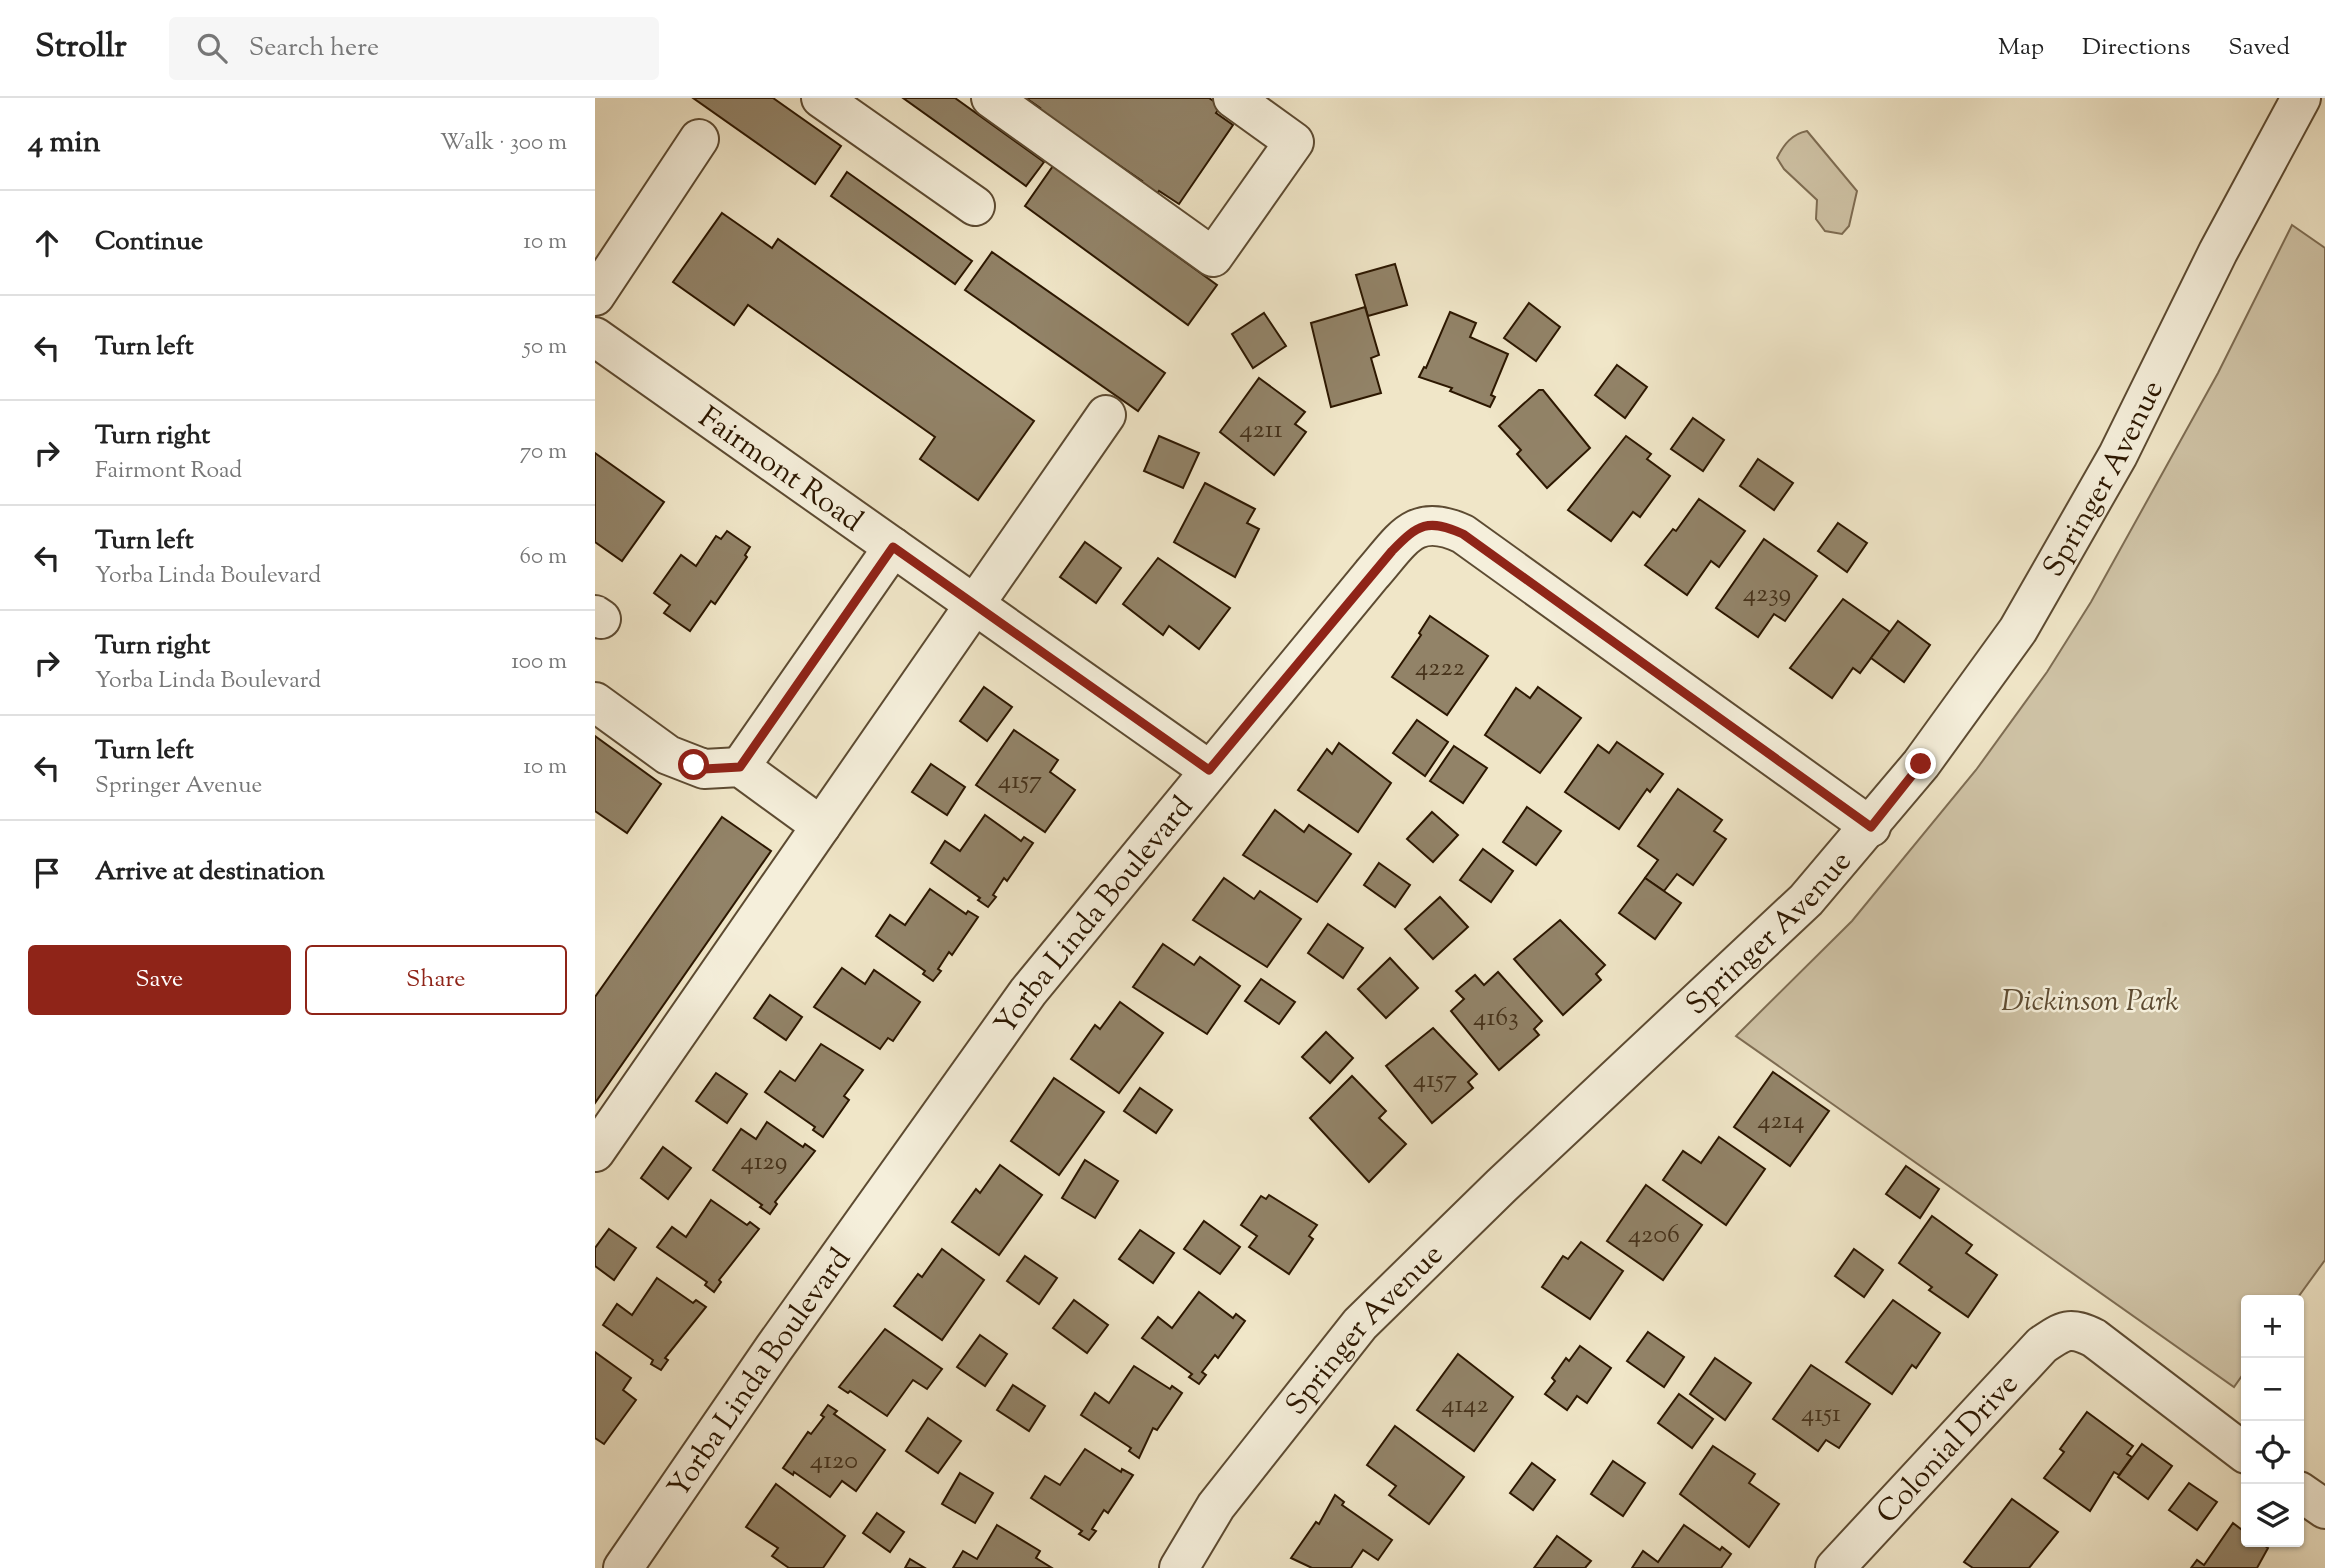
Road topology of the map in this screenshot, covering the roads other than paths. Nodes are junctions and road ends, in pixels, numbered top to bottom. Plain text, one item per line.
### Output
1 (821, 98) edge
2 (991, 98) edge
3 (1233, 98) edge
4 (2301, 98) edge
5 (699, 139) dead end
6 (975, 206) dead end
7 (595, 296) edge
8 (595, 337) edge
9 (1106, 415) dead end
10 (893, 547) junction
11 (975, 604) junction
12 (595, 702) edge
13 (740, 767) junction
14 (1209, 770) junction
15 (821, 826) junction
16 (1871, 827) junction
17 (595, 1152) edge
18 (2241, 1450) edge
19 (2304, 1494) edge
20 (2325, 1509) edge
21 (624, 1568) edge
22 (1179, 1568) edge
23 (1835, 1568) edge

1 - 6 street
2 - 3 street
4 - 16 street, Springer Avenue
5 - 7 street
8 - 10 street, Fairmont Road
9 - 11 street
10 - 11 street, Fairmont Road
10 - 13 street
11 - 14 street, Fairmont Road
11 - 15 street
12 - 13 street
13 - 15 street
14 - 16 street, Yorba Linda Boulevard
14 - 21 street, Yorba Linda Boulevard
15 - 17 street
16 - 22 street, Springer Avenue
18 - 23 street, Colonial Drive
19 - 20 street

